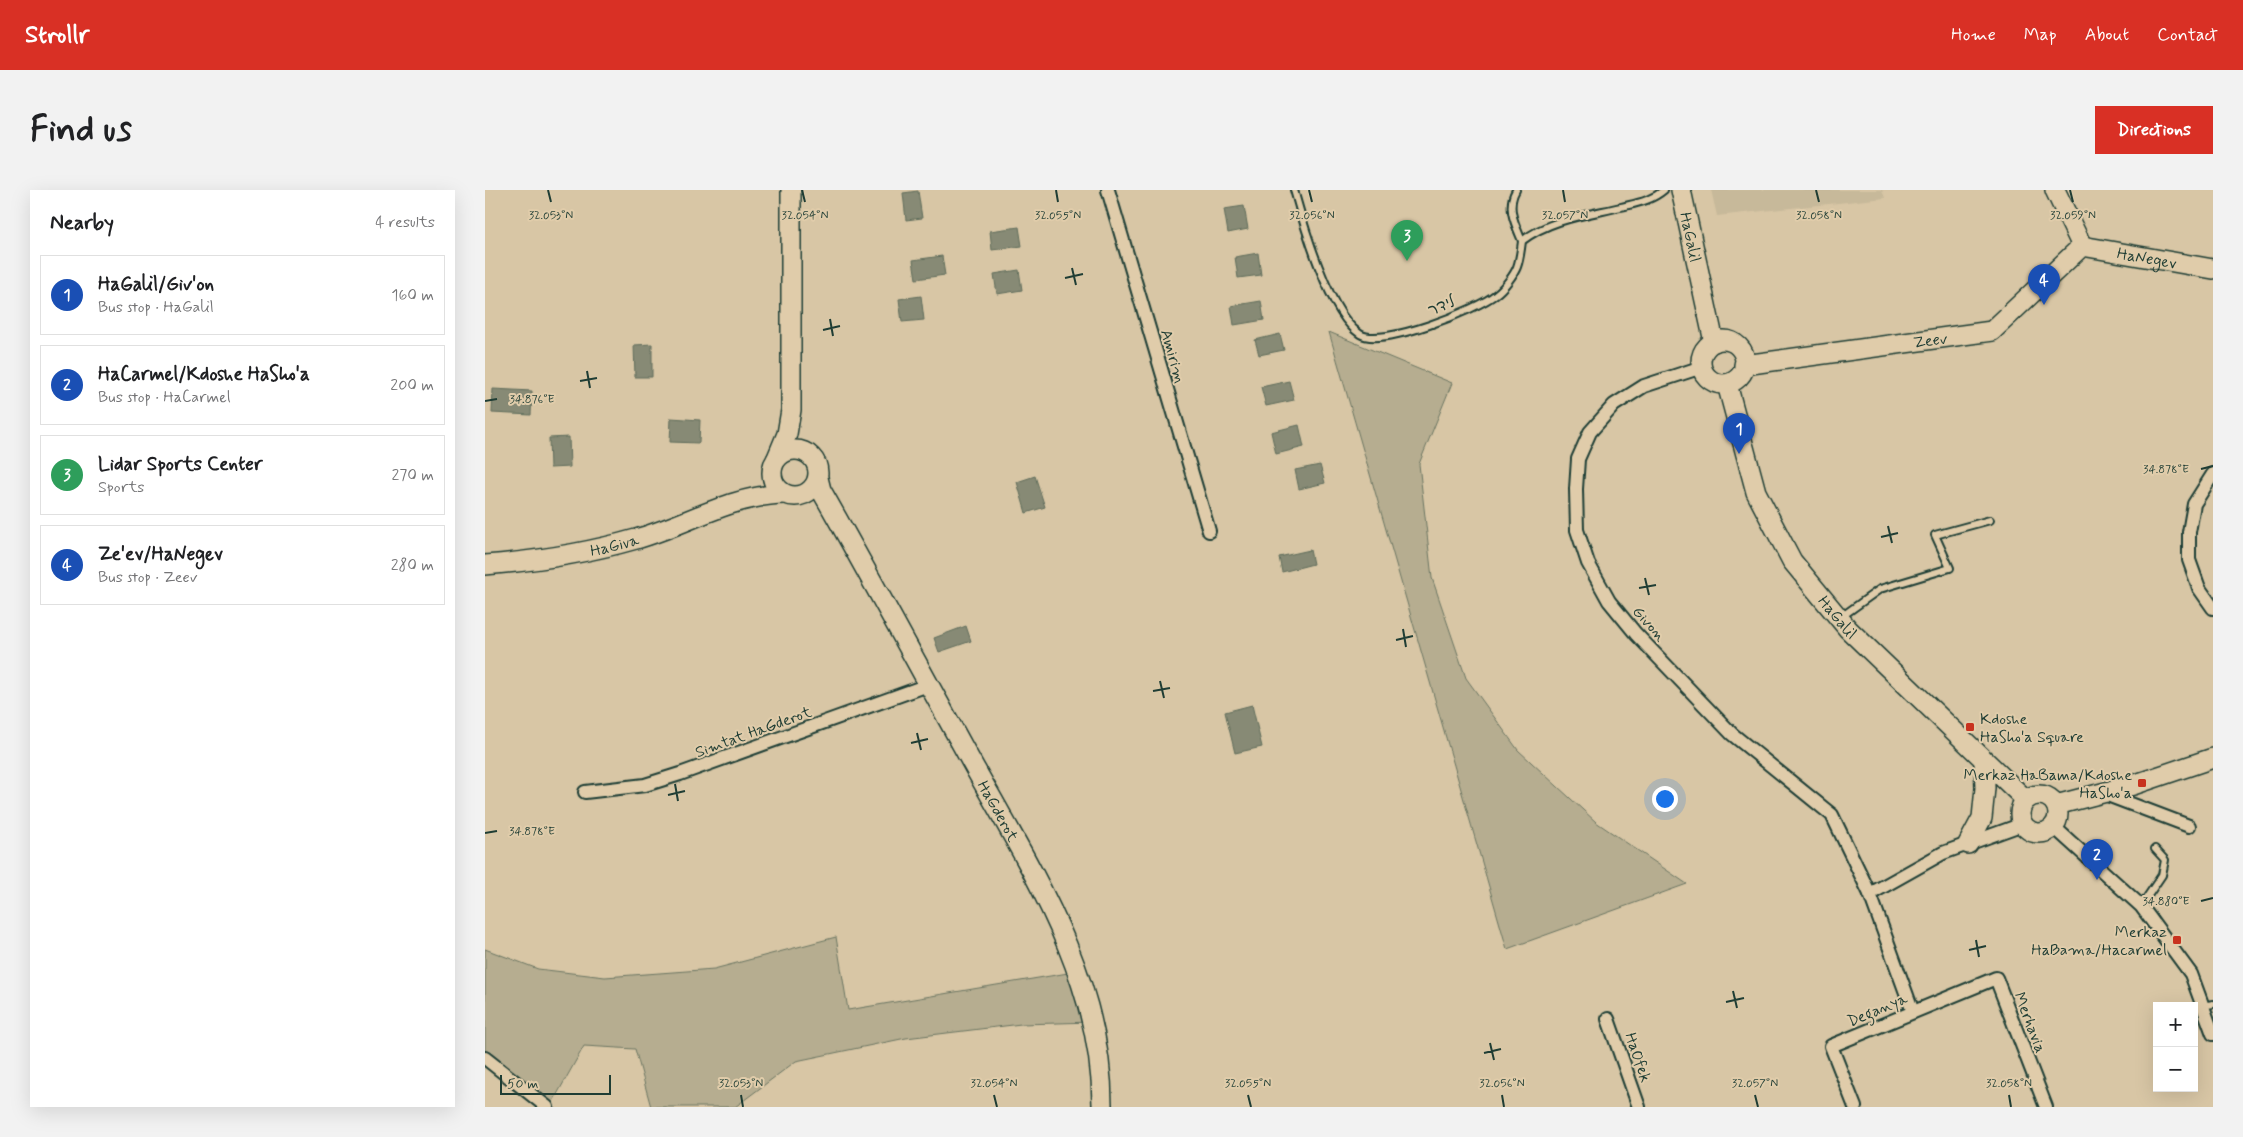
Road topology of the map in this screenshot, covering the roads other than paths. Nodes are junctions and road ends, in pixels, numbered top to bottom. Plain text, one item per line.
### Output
1 (791, 190) edge
2 (1108, 190) edge
3 (1294, 190) edge
4 (1516, 190) edge
5 (1664, 190) edge
6 (1681, 190) edge
7 (1694, 190) edge
8 (2055, 190) edge
9 (1522, 241) junction
10 (2082, 246) junction
11 (2213, 269) edge
12 (1720, 341) junction
13 (1744, 365) junction
14 (1702, 367) junction
15 (1727, 384) junction
16 (791, 395) junction
17 (811, 456) junction
18 (775, 462) junction
19 (2213, 474) edge
20 (818, 478) junction
21 (790, 496) junction
22 (737, 501) junction
23 (1990, 520) dead end
24 (1209, 531) dead end
25 (844, 532) junction
26 (485, 565) edge
27 (2213, 608) edge
28 (1839, 619) junction
29 (929, 685) junction
30 (2213, 758) edge
31 (1984, 761) junction
32 (585, 792) dead end
33 (2102, 793) junction
34 (2027, 800) junction
35 (2056, 805) junction
36 (2023, 824) junction
37 (2189, 826) dead end
38 (2054, 827) junction
39 (1968, 844) junction
40 (2155, 849) dead end
41 (1870, 894) junction
42 (2141, 906) junction
43 (1995, 978) joint
44 (2208, 1005) edge
45 (1913, 1012) junction
46 (1608, 1018) dead end
47 (2213, 1034) edge
48 (485, 1058) edge
49 (547, 1107) edge
50 (1102, 1107) edge
51 (1639, 1107) edge
52 (1855, 1107) edge
53 (2046, 1107) edge

1 - 16 street, HaGiva
2 - 24 street, Amirim
3 - 9 lane, לידר
4 - 9 lane
5 - 9 lane
6 - 12 street, HaGalil
7 - 12 street, HaGalil
8 - 10 street
10 - 11 street, HaNegev
10 - 13 street, Zeev
12 - 13 street
12 - 14 street
13 - 15 street
14 - 15 street
14 - 41 street, Givon
15 - 28 street, HaGalil
16 - 17 street, HaGiva
16 - 18 street, HaGiva
17 - 18 street
17 - 20 street
18 - 21 street
18 - 22 street, HaGiva
19 - 27 street
20 - 21 street
20 - 25 street, HaGderot
21 - 22 street, HaGiva
21 - 25 street, HaGderot
22 - 26 street, HaGiva
23 - 28 lane
25 - 29 street, HaGderot
28 - 31 street, HaGalil
29 - 32 street, Simtat HaGderot
29 - 50 street, HaGderot
30 - 33 street
31 - 34 street, HaGalil
31 - 39 street
33 - 35 street
33 - 37 street
34 - 35 street
34 - 36 street
35 - 38 street
36 - 38 street
36 - 39 street
38 - 42 street
39 - 41 street
40 - 42 lane
41 - 45 street, Givon
42 - 44 street
43 - 45 street, Deganya
43 - 53 street, Merhavia
44 - 47 street
45 - 52 street, Deganya
46 - 51 street, HaOfek
48 - 49 street

